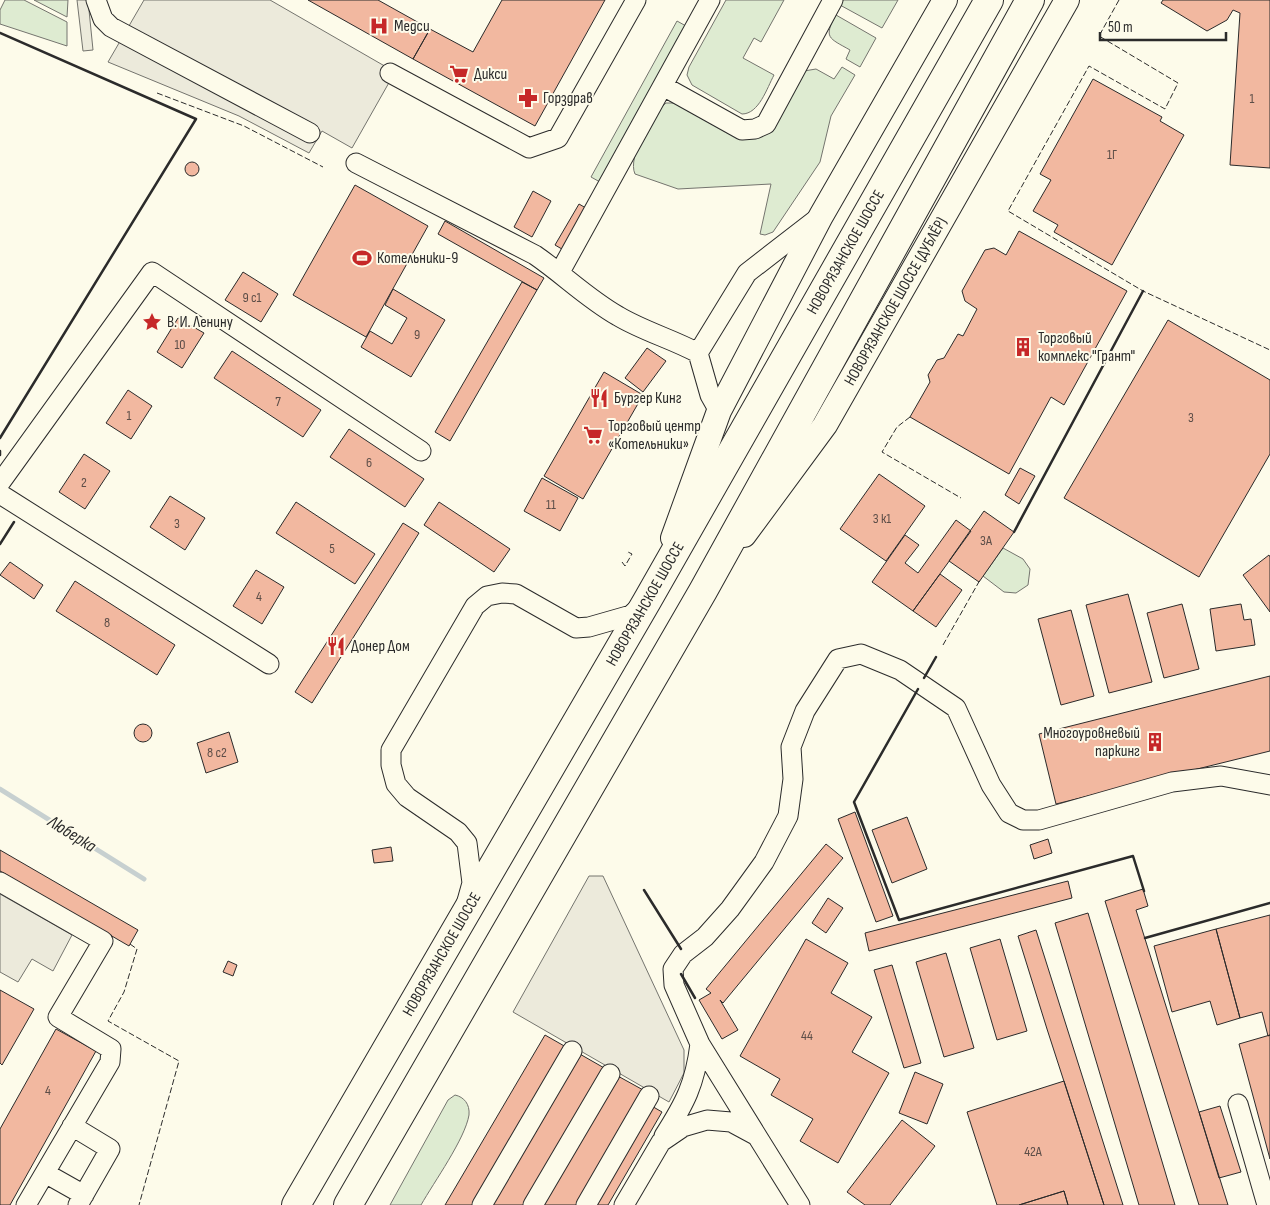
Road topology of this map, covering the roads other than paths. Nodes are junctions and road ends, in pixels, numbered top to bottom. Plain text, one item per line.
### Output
1 (96, 0) edge
2 (636, 0) edge
3 (710, 0) edge
4 (834, 0) edge
5 (945, 0) edge
6 (989, 0) edge
7 (1030, 0) edge
8 (1067, 0) edge
9 (390, 73) dead end
10 (663, 86) junction
11 (310, 133) dead end
12 (356, 163) dead end
13 (821, 216) junction
14 (560, 272) junction
15 (698, 353) junction
16 (719, 411) junction
17 (421, 451) dead end
18 (0, 483) edge
19 (0, 494) edge
20 (652, 591) junction
21 (703, 591) junction
22 (269, 664) dead end
23 (1270, 785) edge
24 (0, 882) edge
25 (463, 914) junction
26 (572, 1052) dead end
27 (695, 1054) junction
28 (610, 1074) dead end
29 (649, 1096) dead end
30 (1238, 1104) dead end
31 (72, 1126) junction
32 (756, 1136) junction
33 (661, 1142) junction
34 (44, 1173) junction
35 (81, 1200) edge
36 (26, 1205) edge
37 (296, 1205) edge
38 (348, 1205) edge
39 (482, 1205) edge
40 (533, 1205) edge
41 (586, 1205) edge
42 (624, 1205) edge
43 (800, 1205) edge
44 (1267, 1205) edge

1 - 11 street
2 - 9 street
3 - 10 street
4 - 10 street
5 - 13 main road
6 - 20 highway, НОВОРЯЗАНСКОЕ ШОССЕ
7 - 21 highway
8 - 21 main road, НОВОРЯЗАНСКОЕ ШОССЕ (ДУБЛЁР)
10 - 14 street
12 - 14 street
13 - 15 street
13 - 16 main road
14 - 15 street
15 - 16 street
16 - 20 main road
17 - 18 street
19 - 22 street
20 - 25 highway, НОВОРЯЗАНСКОЕ ШОССЕ
20 - 25 street
21 - 38 highway
23 - 27 street
24 - 31 street
25 - 37 highway, НОВОРЯЗАНСКОЕ ШОССЕ
26 - 39 street
27 - 32 street
27 - 33 street
28 - 40 street
29 - 41 street
30 - 44 street
31 - 34 street
31 - 35 street
32 - 33 street
32 - 43 street
33 - 42 street
34 - 35 street
34 - 36 street

